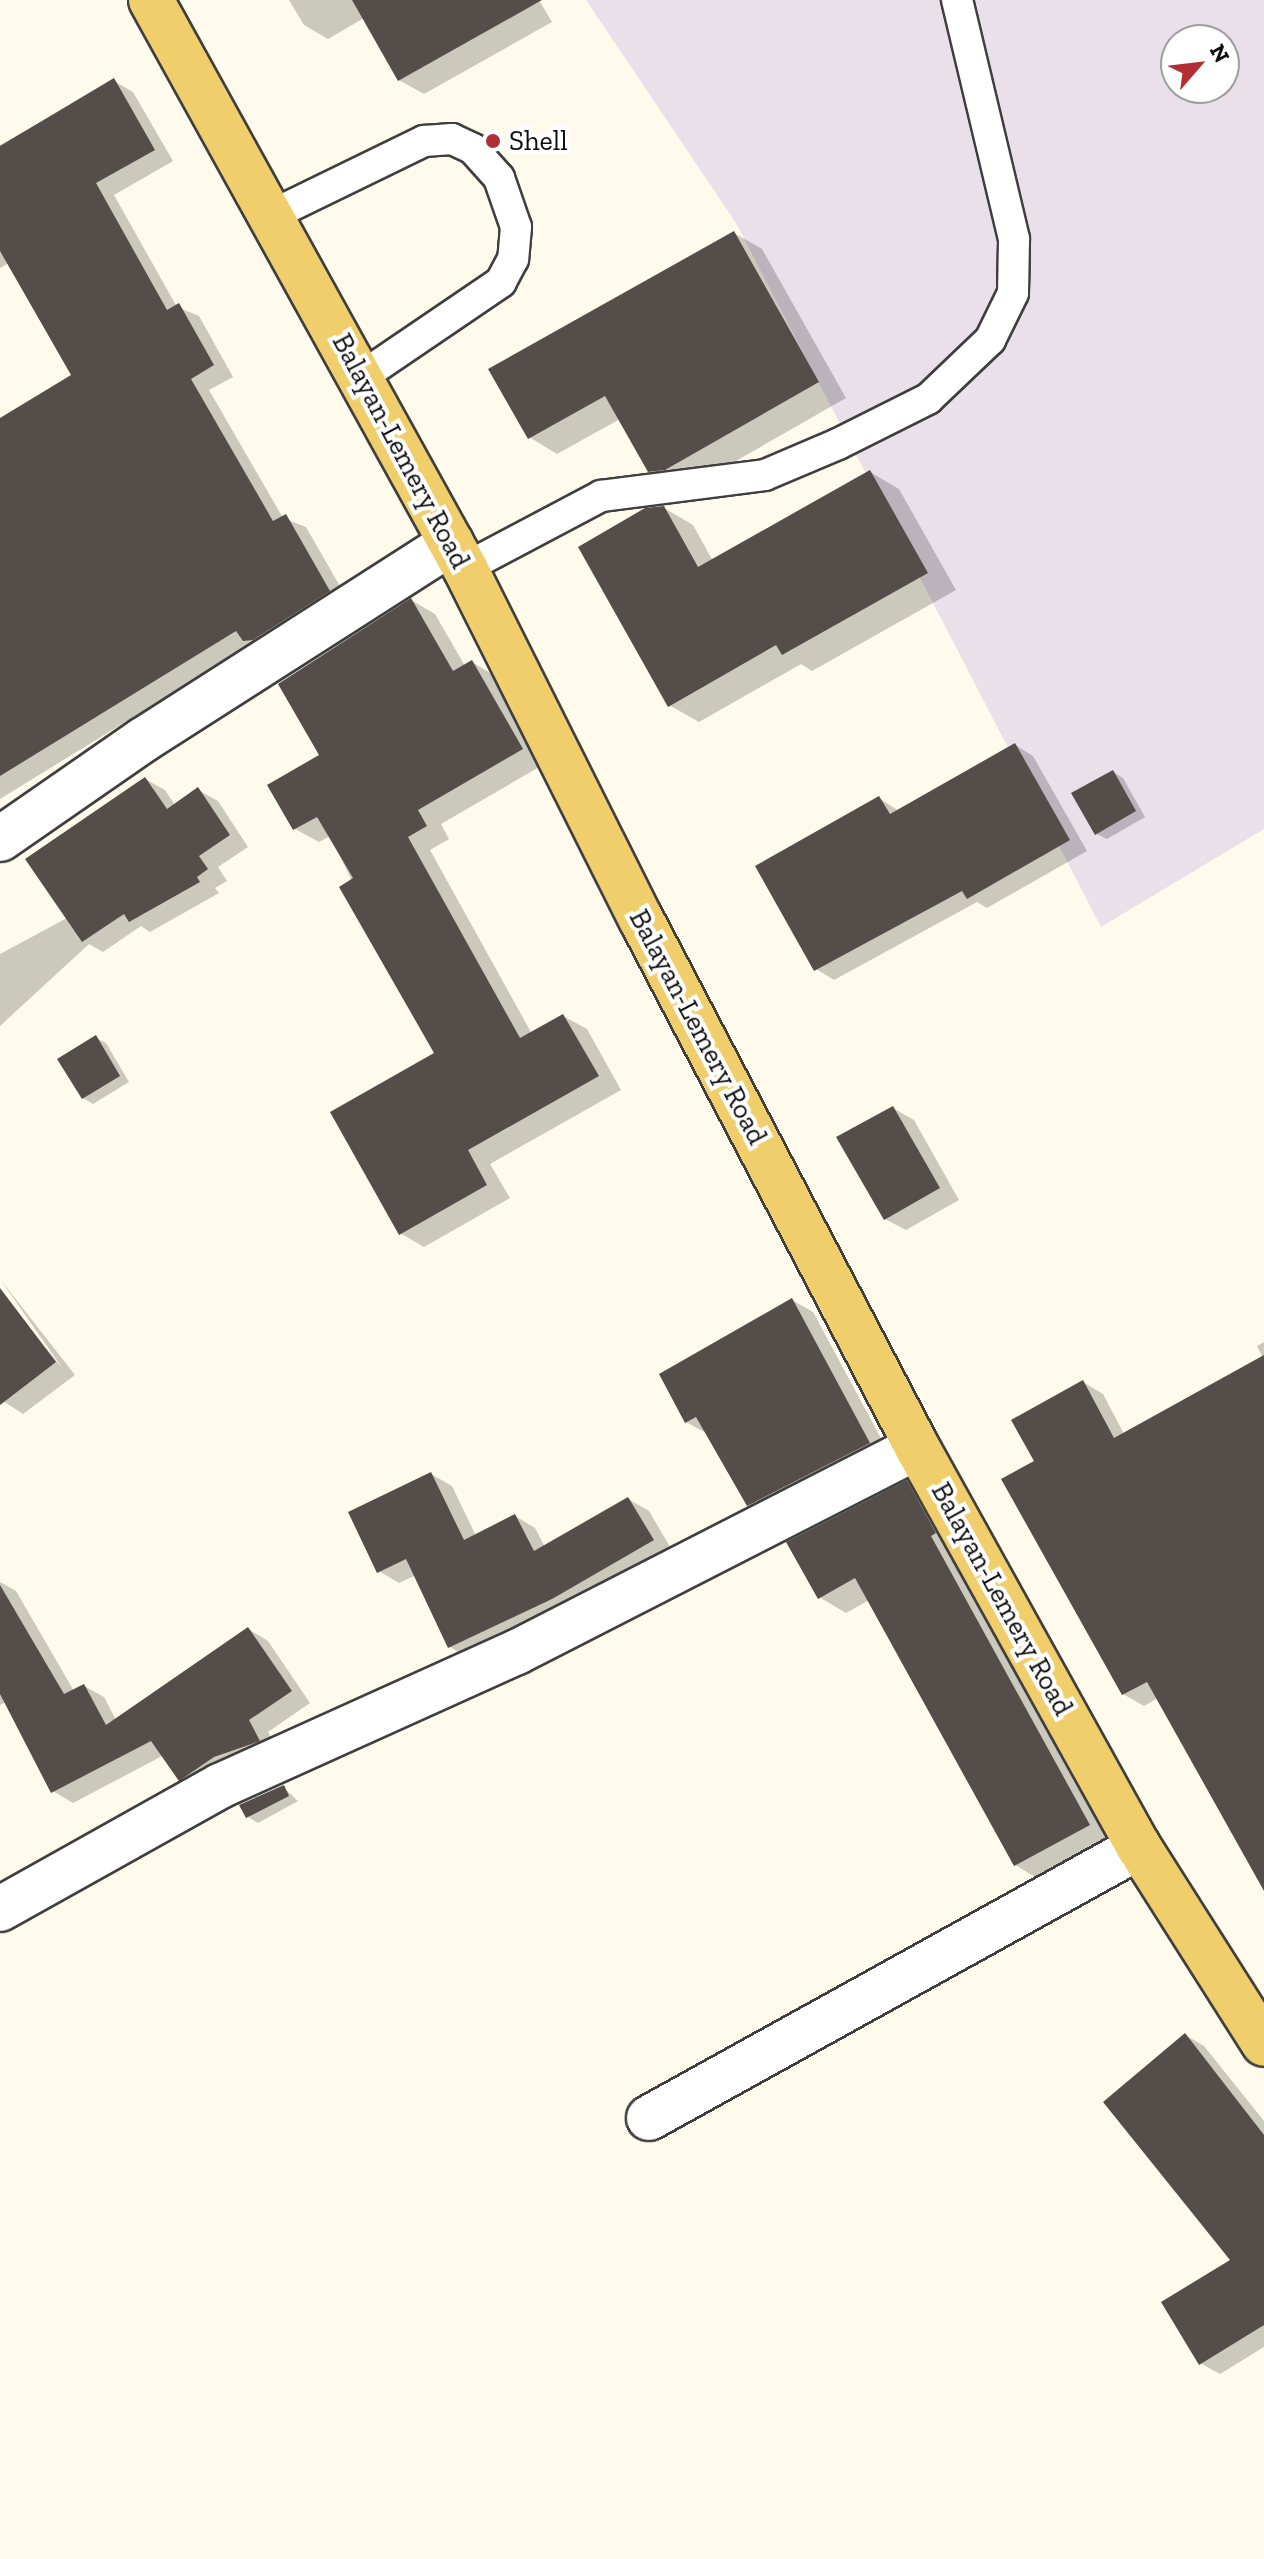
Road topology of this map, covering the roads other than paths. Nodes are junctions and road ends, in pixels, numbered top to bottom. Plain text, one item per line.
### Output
1 (151, 0) edge
2 (957, 0) edge
3 (272, 215) junction
4 (361, 377) junction
5 (458, 556) junction
6 (0, 839) edge
7 (917, 1447) junction
8 (1139, 1847) junction
9 (0, 1909) edge
10 (1264, 2044) edge
11 (649, 2118) dead end

1 - 3 main road, Balayan-Lemery Road
2 - 5 lane
3 - 4 main road, Balayan-Lemery Road
3 - 4 lane
4 - 5 main road, Balayan-Lemery Road
5 - 6 street
5 - 7 main road, Balayan-Lemery Road
7 - 8 main road, Balayan-Lemery Road
7 - 9 street
8 - 10 main road, Balayan-Lemery Road
8 - 11 street

